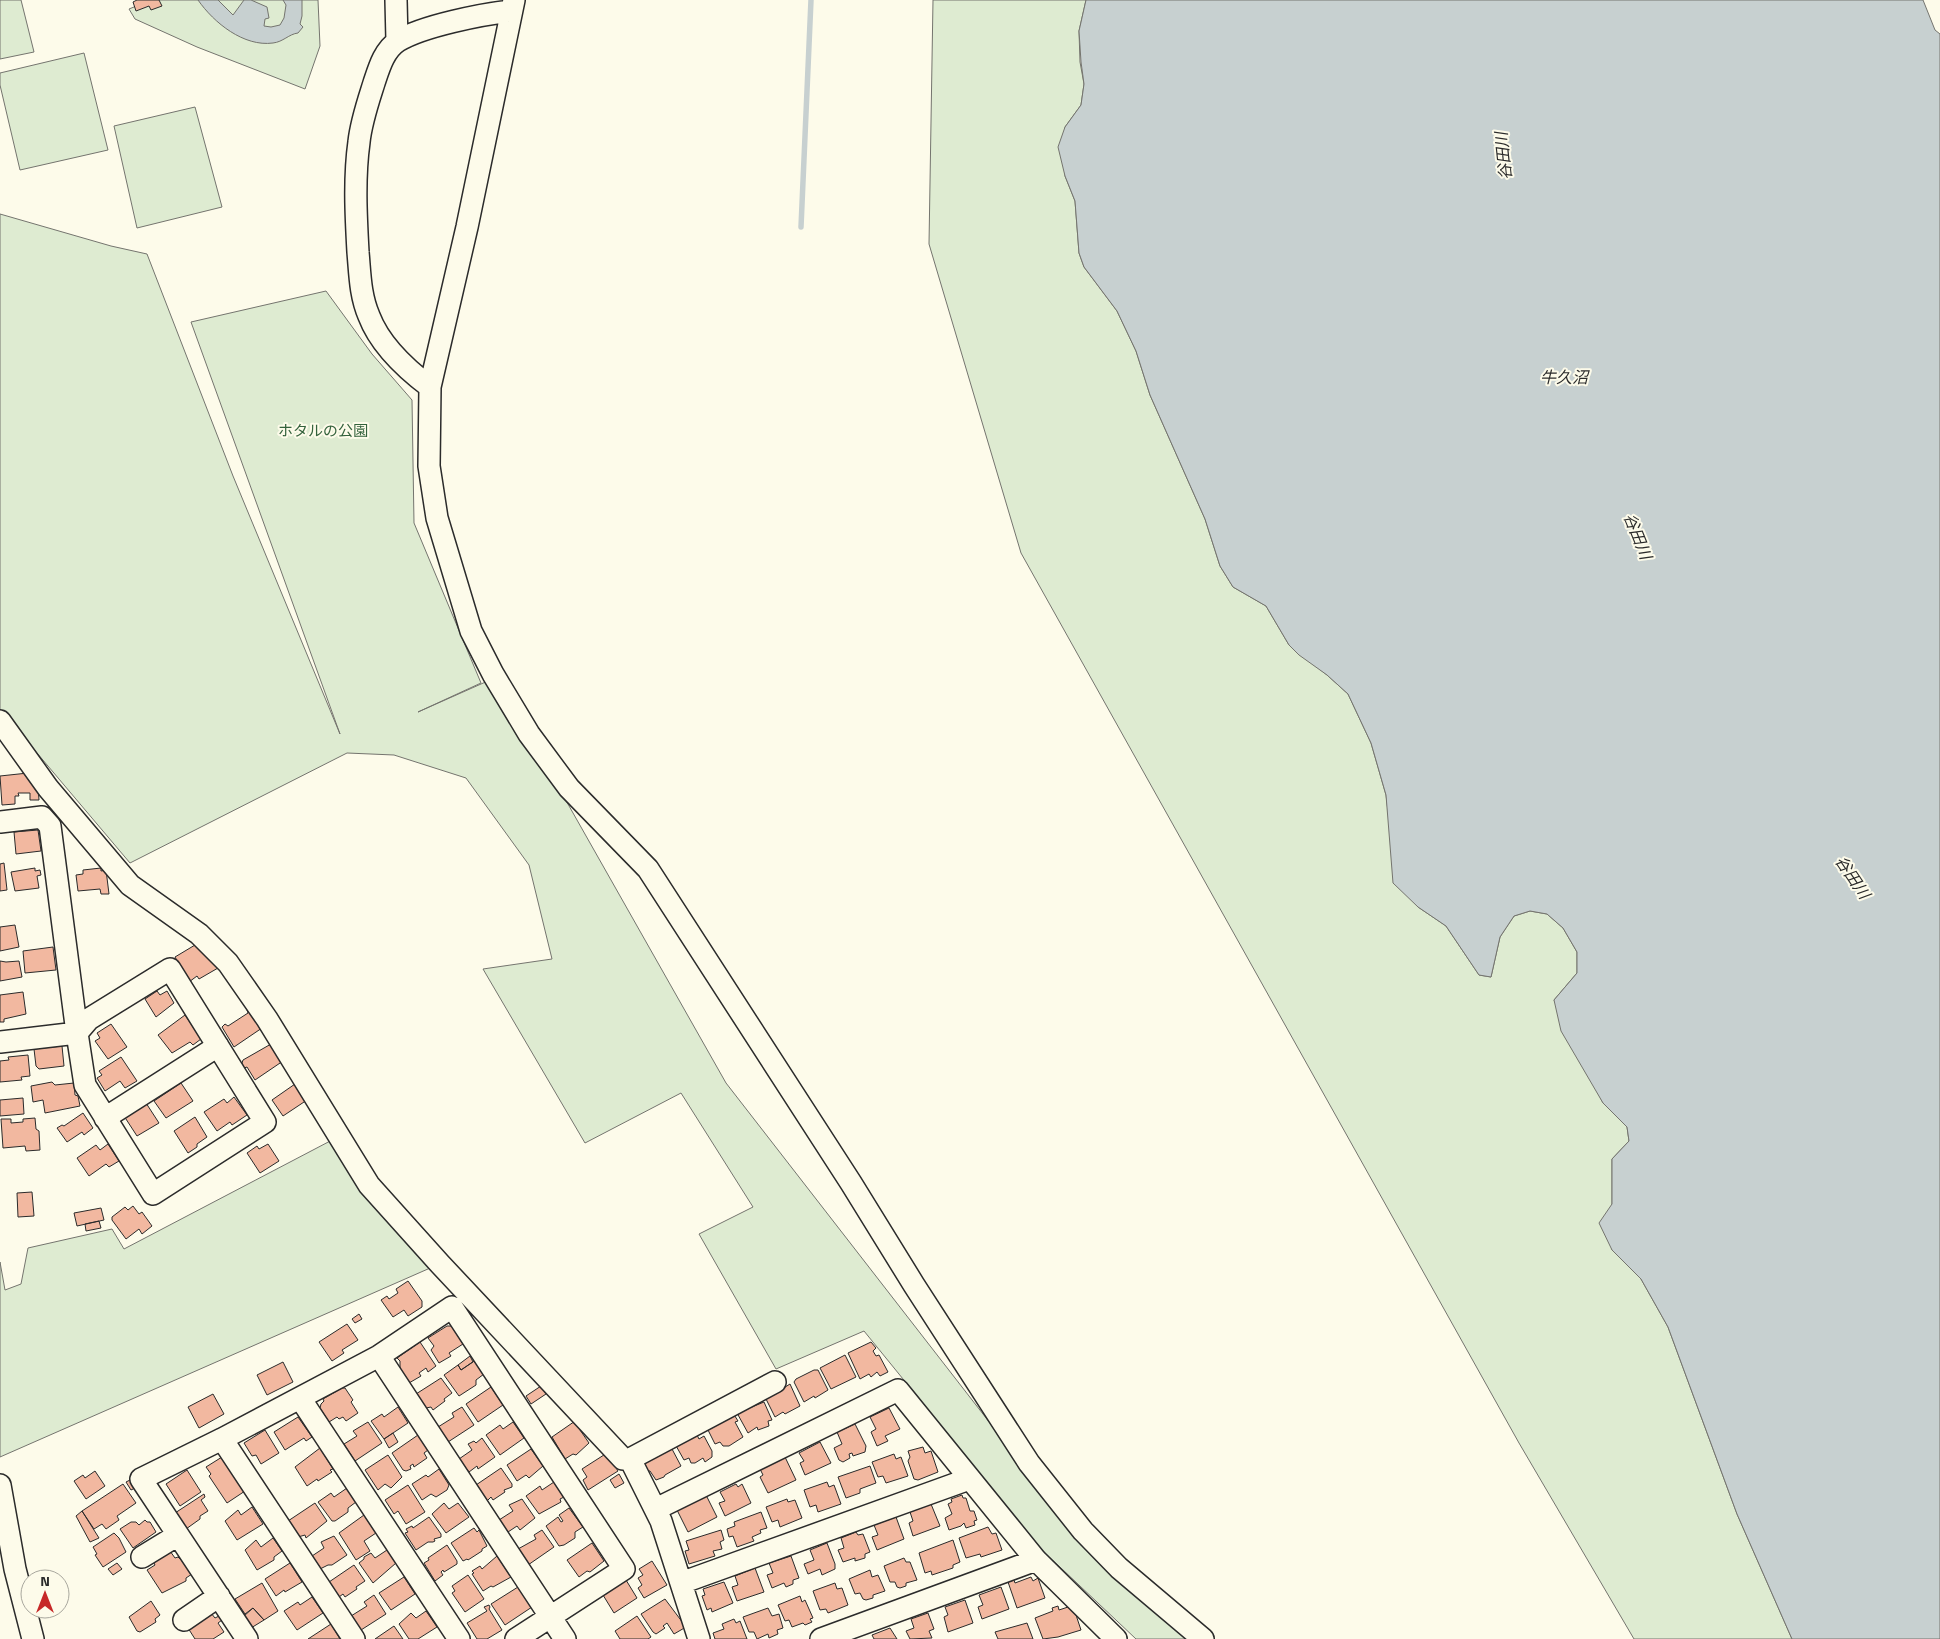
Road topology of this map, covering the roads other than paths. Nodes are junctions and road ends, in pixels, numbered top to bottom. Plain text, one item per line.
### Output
1 (396, 0) edge
2 (513, 6) edge
3 (397, 41) junction
4 (430, 387) junction
5 (0, 720) edge
6 (0, 822) edge
7 (77, 1033) junction
8 (0, 1042) edge
9 (218, 1046) junction
10 (105, 1118) junction
11 (379, 1356) junction
12 (775, 1382) dead end
13 (300, 1398) junction
14 (222, 1438) junction
15 (630, 1459) junction
16 (969, 1479) junction
17 (0, 1485) edge
18 (656, 1509) junction
19 (178, 1535) junction
20 (142, 1557) dead end
21 (1036, 1560) junction
22 (681, 1583) junction
23 (218, 1596) junction
24 (550, 1617) junction
25 (184, 1620) dead end
26 (33, 1639) edge
27 (247, 1639) edge
28 (354, 1639) edge
29 (459, 1639) edge
30 (516, 1639) edge
31 (565, 1639) edge
32 (700, 1639) edge
33 (821, 1639) edge
34 (1116, 1639) edge
35 (1203, 1639) edge

1 - 3 street
2 - 3 street
2 - 4 street
3 - 4 street
4 - 35 street
5 - 15 street
6 - 7 street
7 - 8 street
7 - 9 street
7 - 10 street
9 - 10 street
9 - 10 street
11 - 13 street
11 - 24 street
11 - 24 street
12 - 15 street
13 - 14 street
13 - 29 street
14 - 19 street
14 - 28 street
15 - 18 street
16 - 18 street
16 - 21 street
16 - 22 street
17 - 26 street
18 - 22 street
19 - 20 street
19 - 23 street
21 - 33 street
21 - 34 street
22 - 32 street
23 - 25 street
23 - 27 street
24 - 30 street
24 - 31 street

